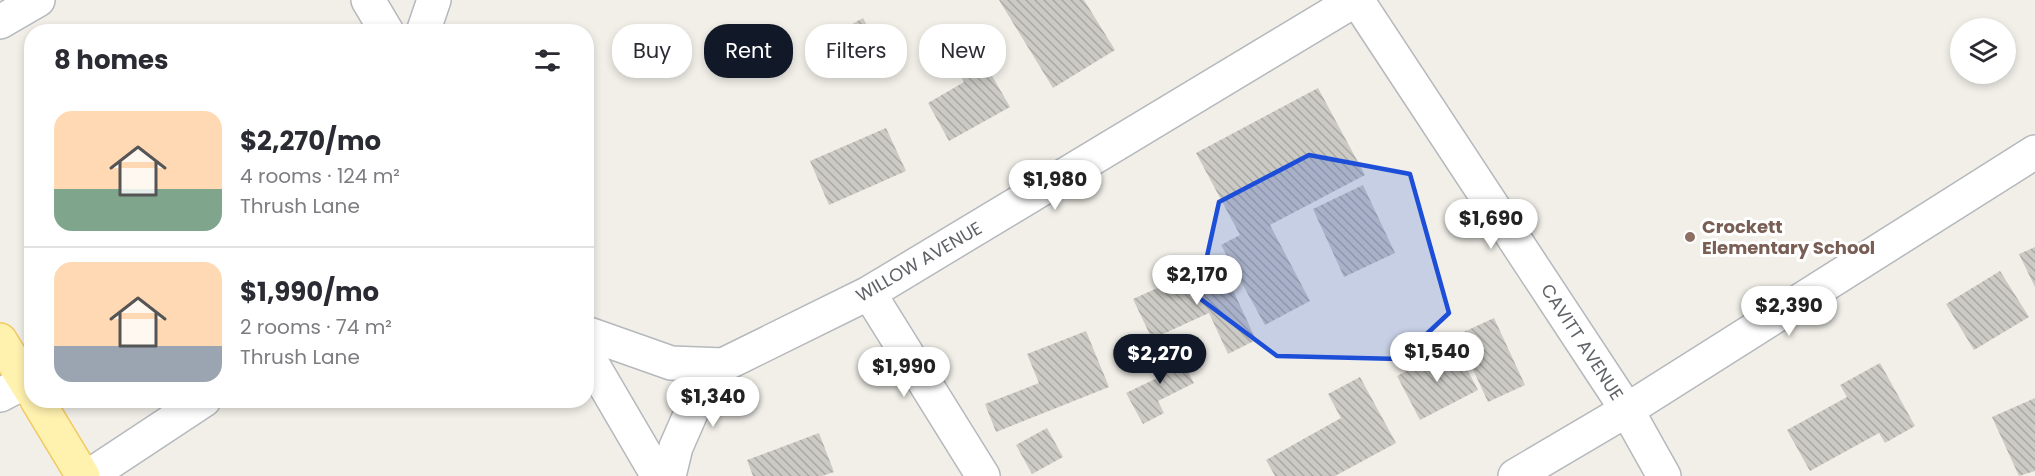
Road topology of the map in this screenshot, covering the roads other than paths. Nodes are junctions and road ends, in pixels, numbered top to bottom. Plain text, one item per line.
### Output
1 (368, 0) edge
2 (434, 0) edge
3 (1356, 0) edge
4 (382, 24) edge
5 (426, 24) edge
6 (2035, 152) edge
7 (869, 293) junction
8 (594, 336) edge
9 (0, 340) edge
10 (723, 365) junction
11 (594, 367) edge
12 (23, 392) edge
13 (34, 408) edge
14 (192, 408) edge
15 (1627, 410) junction
16 (82, 476) edge
17 (89, 476) edge
18 (658, 476) edge
19 (669, 476) edge
20 (983, 476) edge
21 (1515, 476) edge
22 (1664, 476) edge

1 - 4 street
2 - 5 street
3 - 7 street, WILLOW AVENUE
3 - 15 street, CAVITT AVENUE
6 - 15 street
7 - 10 street, WILLOW AVENUE
7 - 20 street
8 - 10 street, WILLOW AVENUE
9 - 12 main road
10 - 19 street, WILLOW AVENUE
11 - 18 street
13 - 16 main road
14 - 17 street
15 - 21 street
15 - 22 street, CAVITT AVENUE

